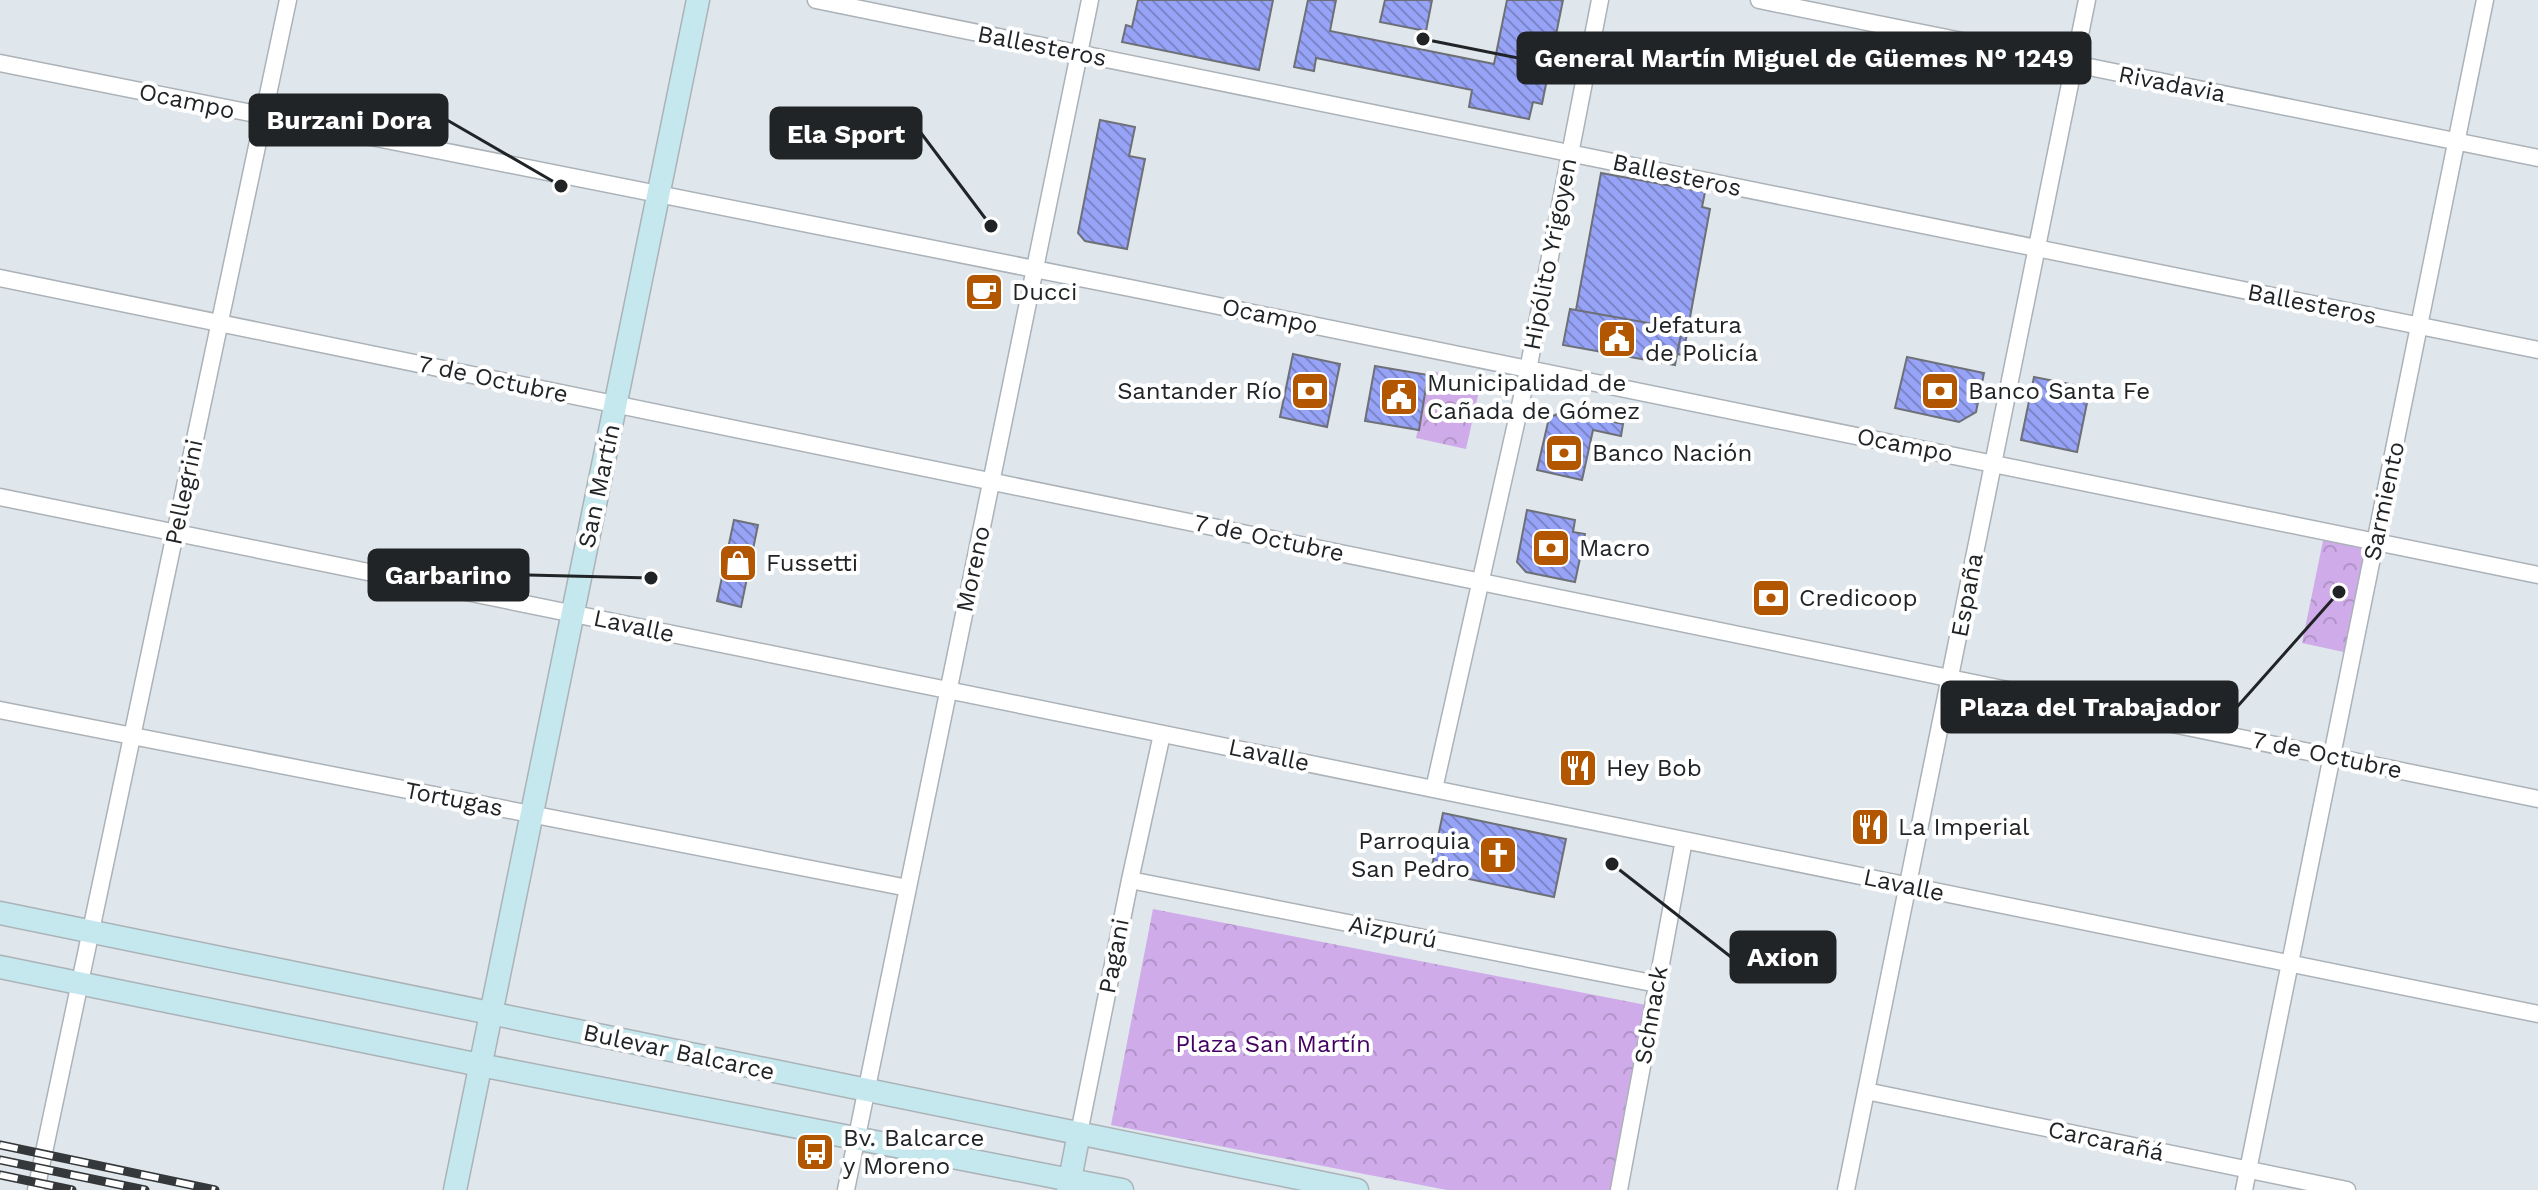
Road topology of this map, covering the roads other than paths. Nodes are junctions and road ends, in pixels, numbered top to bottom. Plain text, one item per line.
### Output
1 (288, 0) edge
2 (698, 0) edge
3 (816, 0) edge
4 (1090, 0) edge
5 (1600, 0) edge
6 (1759, 0) edge
7 (2087, 0) edge
8 (2485, 0) edge
9 (1079, 53) junction
10 (0, 63) edge
11 (2074, 64) junction
12 (263, 116) junction
13 (2457, 142) junction
14 (1570, 153) junction
15 (2538, 158) edge
16 (659, 195) junction
17 (2037, 248) junction
18 (1035, 269) junction
19 (0, 278) edge
20 (220, 323) junction
21 (2420, 326) junction
22 (2538, 350) edge
23 (1528, 370) junction
24 (616, 404) junction
25 (1993, 463) junction
26 (991, 481) junction
27 (0, 497) edge
28 (176, 533) junction
29 (2376, 542) junction
30 (2538, 575) edge
31 (1481, 582) junction
32 (573, 614) junction
33 (1950, 678) junction
34 (948, 690) junction
35 (0, 710) edge
36 (1162, 734) junction
37 (133, 736) junction
38 (2332, 756) junction
39 (1434, 789) junction
40 (2538, 799) edge
41 (532, 814) junction
42 (1684, 840) junction
43 (1130, 880) junction
44 (1908, 885) junction
45 (908, 888) junction
46 (0, 913) edge
47 (92, 932) junction
48 (2290, 964) junction
49 (0, 967) edge
50 (81, 984) junction
51 (1657, 984) junction
52 (492, 1013) junction
53 (2538, 1014) edge
54 (480, 1065) junction
55 (867, 1090) junction
56 (1866, 1091) junction
57 (1079, 1133) junction
58 (858, 1138) junction
59 (2248, 1170) junction
60 (1069, 1184) edge
61 (36, 1190) edge
62 (455, 1190) edge
63 (846, 1190) edge
64 (1122, 1190) edge
65 (1357, 1190) edge
66 (1619, 1190) edge
67 (1846, 1190) edge
68 (2244, 1190) edge
69 (2347, 1190) edge

1 - 12 street, Pellegrini
2 - 16 main road, San Martín
3 - 9 street, Ballesteros
4 - 9 street, Moreno
5 - 14 street, Hipólito Yrigoyen
6 - 11 street, Rivadavia
7 - 11 street, España
8 - 13 street, Sarmiento
9 - 14 street, Ballesteros
9 - 18 street, Moreno
10 - 12 street, Ocampo
11 - 13 street, Rivadavia
11 - 17 street, España
12 - 16 street, Ocampo
12 - 20 street, Pellegrini
13 - 15 street, Rivadavia
13 - 21 street, Sarmiento
14 - 17 street, Ballesteros
14 - 23 street, Hipólito Yrigoyen
16 - 18 street, Ocampo
16 - 24 main road, San Martín
17 - 21 street, Ballesteros
17 - 25 street, España
18 - 23 street, Ocampo
18 - 26 street, Moreno
19 - 20 street, 7 de Octubre
20 - 24 street, 7 de Octubre
20 - 28 street, Pellegrini
21 - 22 street, Ballesteros
21 - 29 street, Sarmiento
23 - 25 street, Ocampo
23 - 31 street, Hipólito Yrigoyen
24 - 26 street, 7 de Octubre
24 - 32 main road, San Martín
25 - 29 street, Ocampo
25 - 33 street, España
26 - 31 street, 7 de Octubre
26 - 34 street, Moreno
27 - 28 street, Lavalle
28 - 32 street, Lavalle
28 - 37 street, Pellegrini
29 - 30 street, Ocampo
29 - 38 street, Sarmiento
31 - 33 street, 7 de Octubre
31 - 39 street, Hipólito Yrigoyen
32 - 34 street, Lavalle
32 - 41 main road, San Martín
33 - 38 street, 7 de Octubre
33 - 44 street, España
34 - 36 street, Lavalle
34 - 45 street, Moreno
35 - 37 street, Tortugas
36 - 39 street, Lavalle
36 - 43 street, Pagani
37 - 41 street, Tortugas
37 - 47 street, Pellegrini
38 - 40 street, 7 de Octubre
38 - 48 street, Sarmiento
39 - 42 street, Lavalle
41 - 45 street, Tortugas
41 - 52 main road, San Martín
42 - 44 street, Lavalle
42 - 51 street, Schnack
43 - 51 street, Aizpurú
43 - 57 street, Pagani
44 - 48 street, Lavalle
44 - 56 street, España
45 - 55 street, Moreno
46 - 47 main road, Bulevar Balcarce
47 - 50 street, Pellegrini
47 - 52 main road, Bulevar Balcarce
48 - 53 street, Lavalle
48 - 59 street, Sarmiento
49 - 50 main road, Bulevar Balcarce
50 - 54 main road, Bulevar Balcarce
50 - 61 street, Pellegrini
51 - 66 street, Schnack
52 - 54 main road, San Martín
52 - 55 main road, Bulevar Balcarce
54 - 58 main road, Bulevar Balcarce
54 - 62 main road, San Martín
55 - 57 main road, Bulevar Balcarce
55 - 58 street, Moreno
56 - 59 street, Carcarañá
56 - 67 street, España
57 - 60 main road, Pagani
57 - 65 main road, Bulevar Balcarce
58 - 60 main road, Bulevar Balcarce
58 - 63 street, Moreno
59 - 68 street, Sarmiento
59 - 69 street, Carcarañá
60 - 64 main road, Bulevar Balcarce

